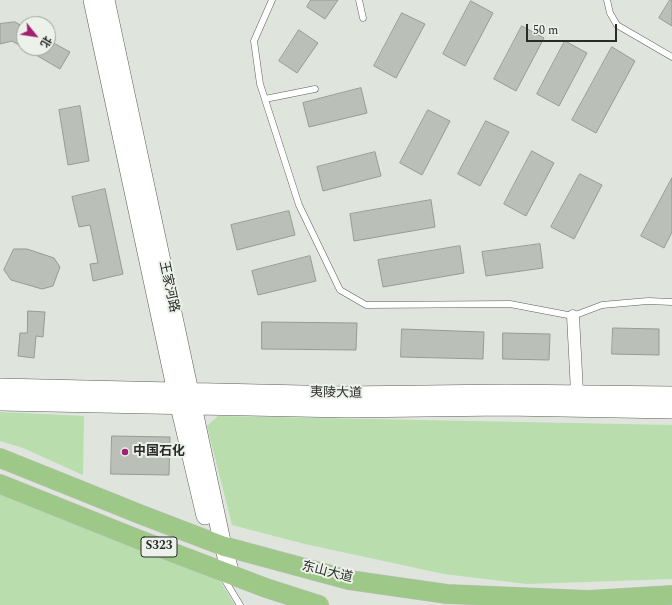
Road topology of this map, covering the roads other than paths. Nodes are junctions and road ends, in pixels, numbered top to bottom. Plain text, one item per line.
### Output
1 (92, 0) edge
2 (106, 0) edge
3 (272, 0) edge
4 (359, 0) edge
5 (607, 0) edge
6 (363, 18) dead end
7 (672, 57) edge
8 (315, 89) dead end
9 (265, 99) junction
10 (672, 302) edge
11 (573, 316) junction
12 (0, 387) edge
13 (578, 394) junction
14 (672, 395) edge
15 (185, 398) junction
16 (0, 402) edge
17 (672, 410) edge
18 (0, 458) edge
19 (0, 484) edge
20 (217, 543) junction
21 (224, 572) junction
22 (672, 595) edge
23 (240, 605) edge
24 (319, 605) edge

1 - 15 main road, 王家河路
2 - 15 main road, 王家河路
3 - 9 lane
4 - 6 lane
5 - 7 lane
8 - 9 lane
9 - 11 lane
10 - 11 lane
11 - 13 street
12 - 15 main road, 夷陵大道
13 - 14 main road, 夷陵大道
13 - 15 main road, 夷陵大道
15 - 16 main road, 夷陵大道
15 - 17 main road, 夷陵大道
15 - 20 main road, 王家河路
18 - 20 main road, 东山大道
19 - 21 main road, S323
20 - 21 main road, 王家河路
20 - 22 main road, 东山大道
21 - 23 lane
21 - 24 main road, S323

